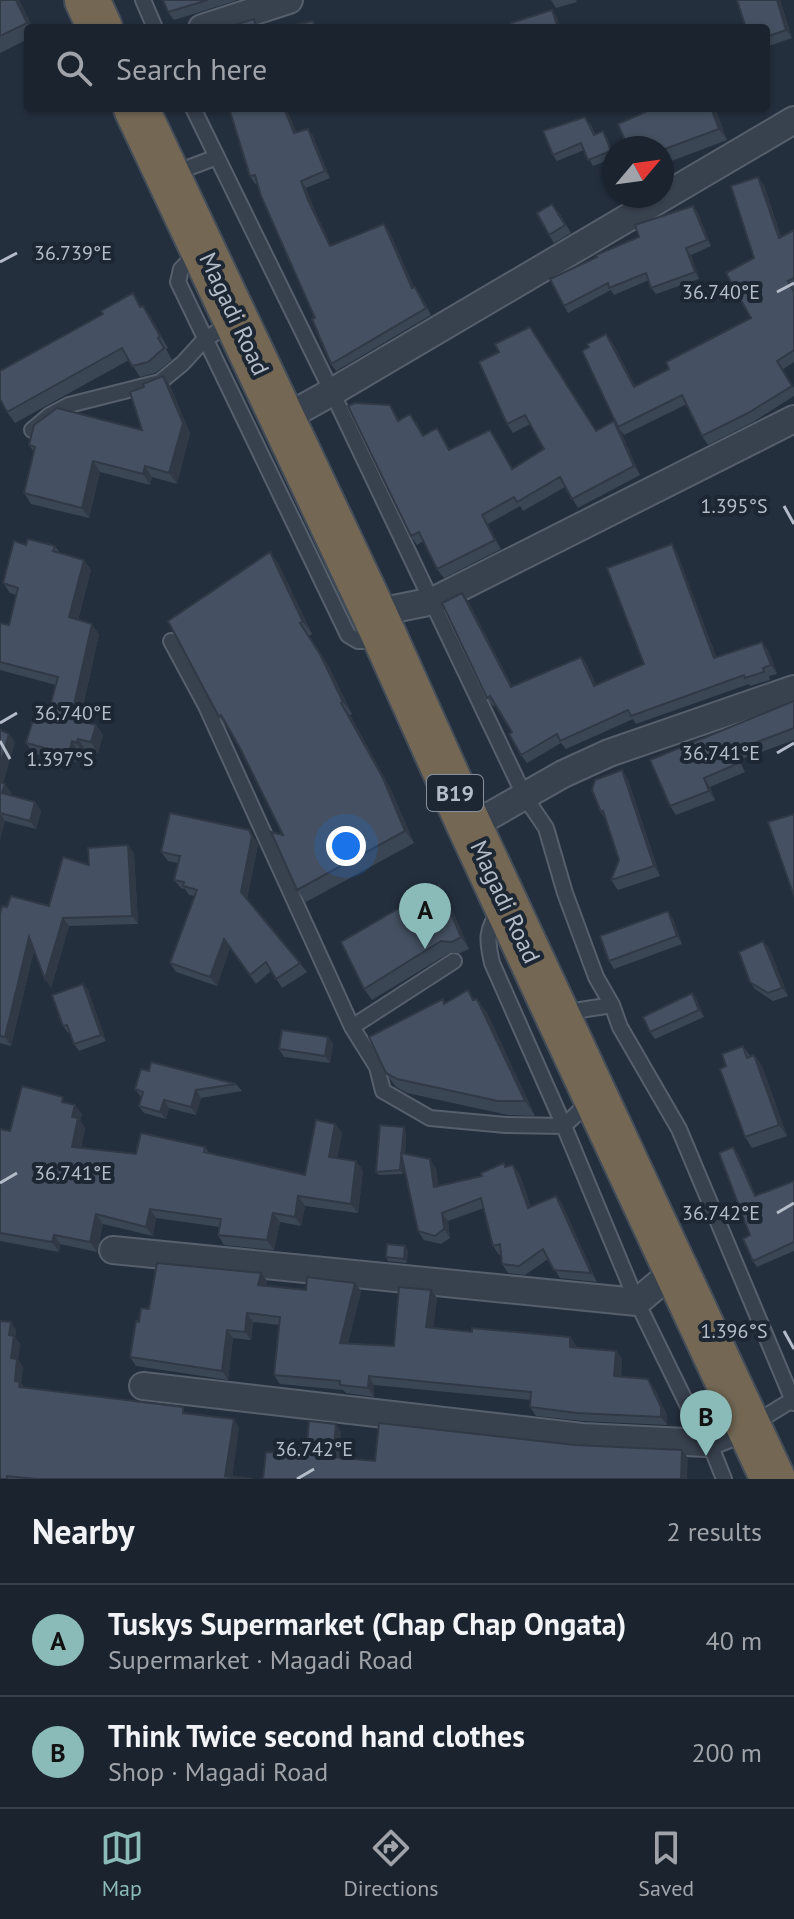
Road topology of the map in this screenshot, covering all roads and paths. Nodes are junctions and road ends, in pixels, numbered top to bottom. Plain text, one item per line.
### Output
1 (87, 0) edge
2 (143, 0) edge
3 (289, 0) edge
4 (98, 24) edge
5 (153, 24) edge
6 (214, 24) edge
7 (138, 112) edge
8 (195, 112) edge
9 (794, 120) edge
10 (217, 157) junction
11 (168, 176) junction
12 (230, 349) junction
13 (332, 392) junction
14 (283, 419) junction
15 (794, 419) edge
16 (32, 430) edge
17 (433, 601) junction
18 (380, 627) junction
19 (171, 641) edge
20 (794, 689) edge
21 (525, 797) junction
22 (470, 827) junction
23 (507, 905) junction
24 (454, 961) edge
25 (612, 1005) junction
26 (557, 1014) junction
27 (352, 1027) junction
28 (595, 1096) junction
29 (564, 1126) junction
30 (113, 1250) dead end
31 (676, 1269) junction
32 (637, 1302) junction
33 (143, 1386) dead end
34 (793, 1400) edge
35 (749, 1426) junction
36 (706, 1443) junction
37 (724, 1479) edge
38 (773, 1479) edge

1 - 4 highway
2 - 5 lane
3 - 6 street
7 - 11 highway, Magadi Road / B19
8 - 10 lane
9 - 13 street
10 - 11 lane
10 - 13 lane
11 - 12 highway, Magadi Road / B19
12 - 14 highway, Magadi Road / B19
12 - 16 lane
12 - 18 lane
13 - 14 street
13 - 17 lane
14 - 18 highway, Magadi Road / B19
15 - 17 street
17 - 18 street
17 - 21 lane
18 - 22 highway, Magadi Road / B19
19 - 27 lane
20 - 21 street
21 - 22 street
21 - 25 lane
22 - 23 highway, Magadi Road / B19
23 - 26 highway, Magadi Road / B19
23 - 29 lane
24 - 27 lane
25 - 26 lane
25 - 34 lane
26 - 28 highway, Magadi Road / B19
27 - 29 lane
28 - 29 lane
28 - 31 highway, Magadi Road / B19
29 - 32 lane
30 - 32 street
31 - 32 street
31 - 35 highway, Magadi Road / B19
32 - 36 lane
33 - 36 street
34 - 35 lane
35 - 36 street
35 - 38 highway, Magadi Road / B19
36 - 37 lane

